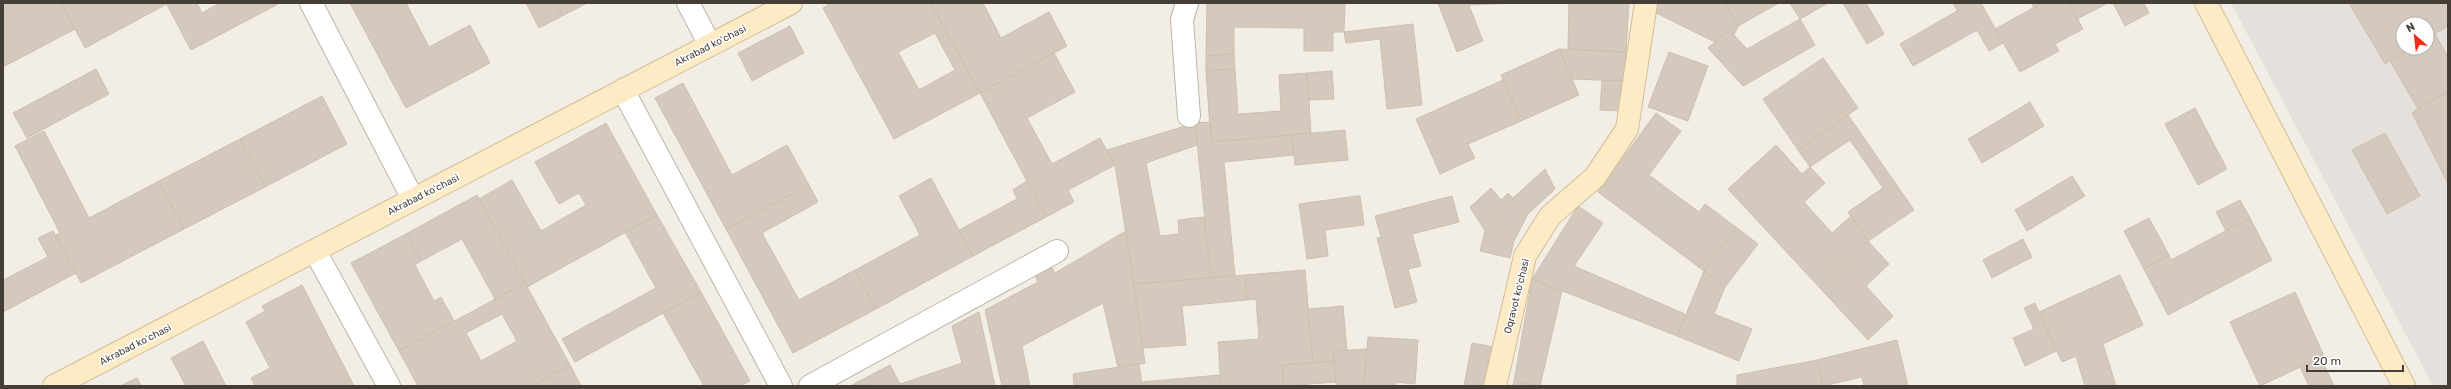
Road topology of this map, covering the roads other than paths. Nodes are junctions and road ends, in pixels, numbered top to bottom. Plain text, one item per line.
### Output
1 (311, 3) edge
2 (688, 3) edge
3 (791, 3) edge
4 (1187, 3) edge
5 (1646, 3) edge
6 (2206, 3) edge
7 (710, 45) junction
8 (623, 90) junction
9 (1189, 116) dead end
10 (413, 200) junction
11 (315, 250) junction
12 (1057, 251) dead end
13 (54, 386) edge
14 (388, 386) edge
15 (781, 386) edge
16 (810, 386) edge
17 (1495, 386) edge
18 (2404, 386) edge

1 - 10 street
2 - 7 street
3 - 7 street, Akrabad koʻchasi
4 - 9 street
5 - 17 street, Oqravot koʻchasi
6 - 18 street
7 - 8 street, Akrabad koʻchasi
8 - 10 street, Akrabad koʻchasi
8 - 15 street
10 - 11 street, Akrabad koʻchasi
11 - 13 street, Akrabad koʻchasi
11 - 14 street
12 - 16 street

